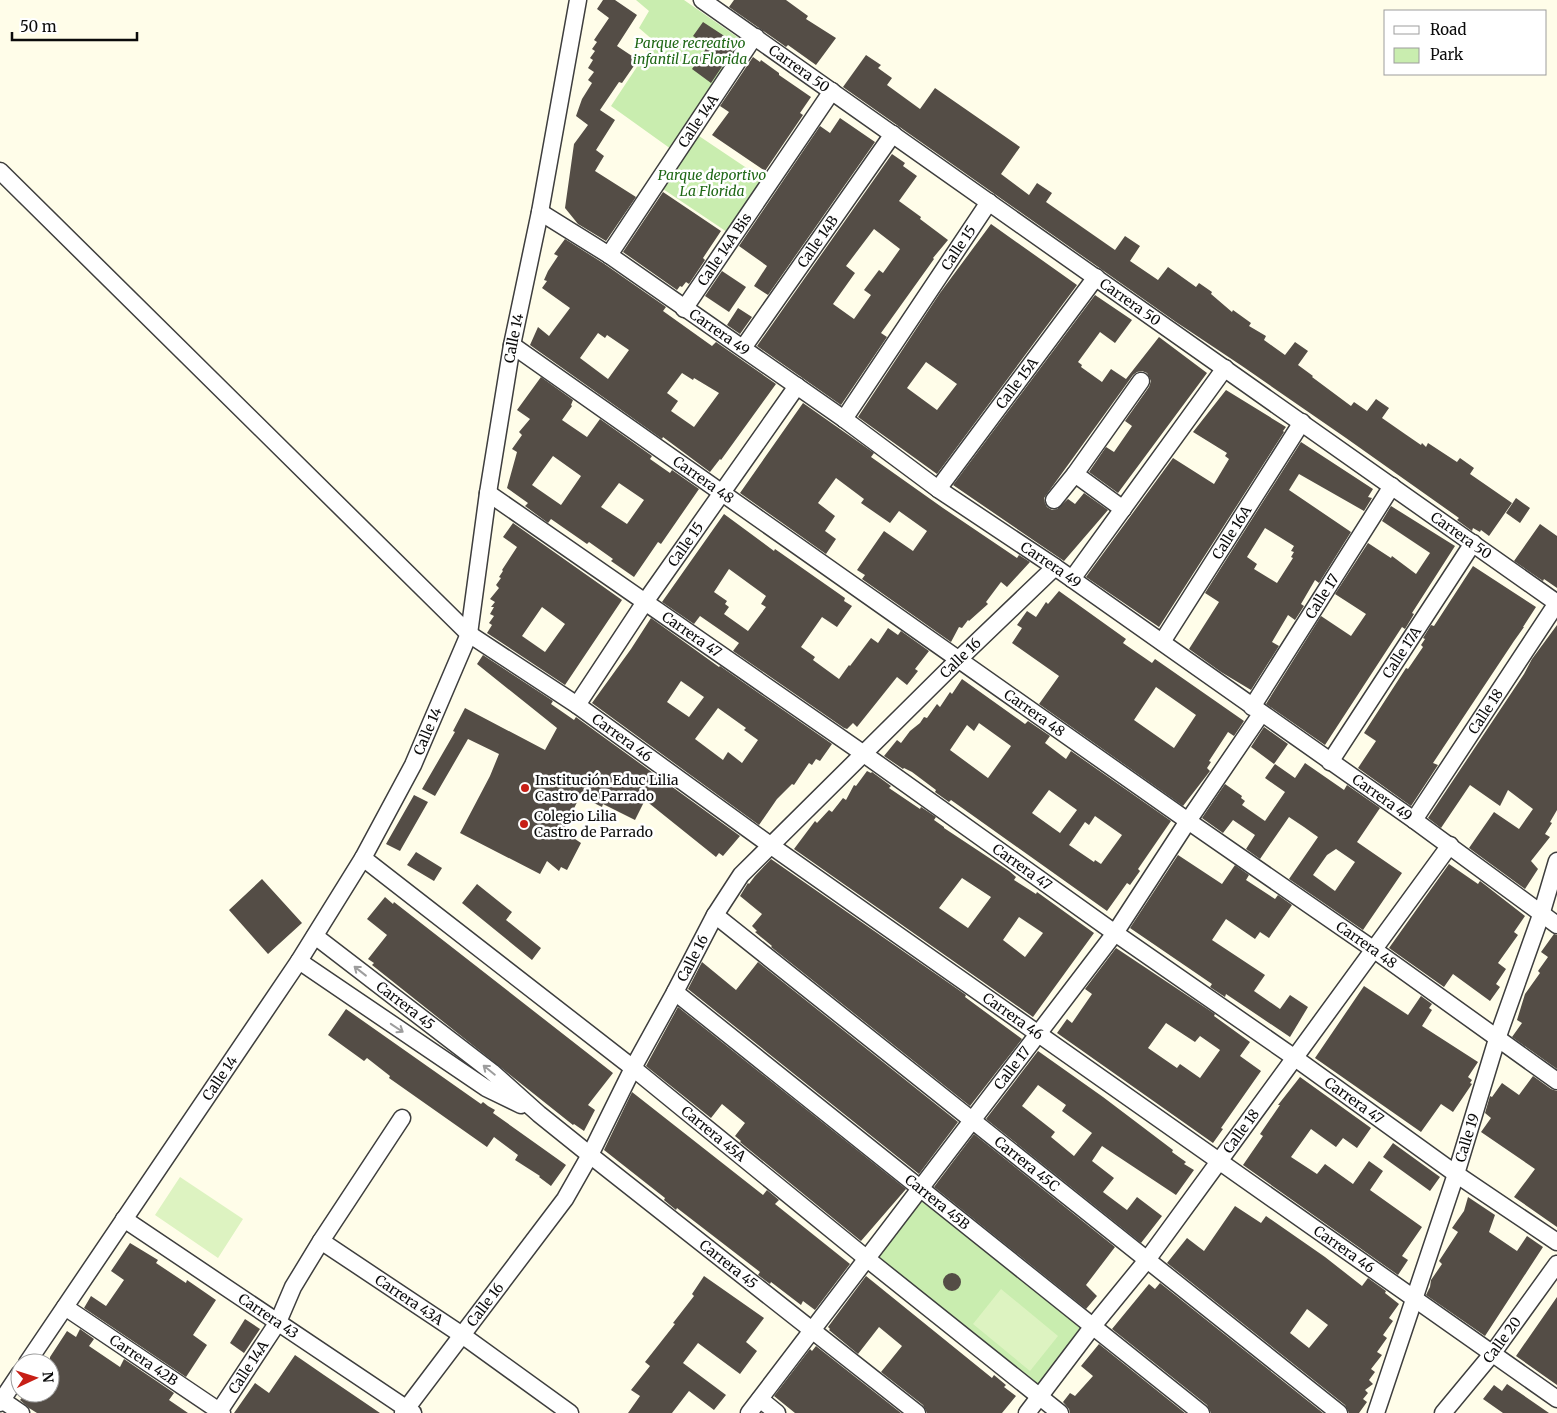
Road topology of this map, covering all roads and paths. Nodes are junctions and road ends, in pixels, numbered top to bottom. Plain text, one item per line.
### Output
1 (578, 0) edge
2 (702, 0) edge
3 (756, 38) junction
4 (832, 91) junction
5 (893, 134) junction
6 (0, 171) edge
7 (990, 202) junction
8 (540, 212) junction
9 (609, 255) junction
10 (1096, 278) junction
11 (684, 309) junction
12 (512, 345) junction
13 (742, 348) junction
14 (1225, 368) junction
15 (1141, 381) dead end
16 (797, 386) junction
17 (844, 419) junction
18 (1302, 422) junction
19 (1075, 474) junction
20 (1392, 486) junction
21 (938, 489) junction
22 (722, 491) junction
23 (488, 493) junction
24 (1054, 500) dead end
25 (1123, 509) junction
26 (1473, 543) junction
27 (1055, 567) junction
28 (1072, 579) junction
29 (645, 602) junction
30 (1557, 603) edge
31 (469, 634) junction
32 (1162, 642) junction
33 (959, 659) junction
34 (577, 705) junction
35 (1257, 710) junction
36 (864, 754) junction
37 (1330, 762) junction
38 (1414, 820) junction
39 (1188, 821) junction
40 (770, 845) junction
41 (1450, 845) junction
42 (363, 858) junction
43 (1557, 861) edge
44 (1541, 915) junction
45 (715, 916) junction
46 (1557, 925) edge
47 (1115, 933) junction
48 (315, 936) junction
49 (1373, 949) junction
50 (299, 961) junction
51 (675, 992) junction
52 (1038, 1033) junction
53 (1498, 1039) junction
54 (1295, 1058) junction
55 (633, 1068) junction
56 (1557, 1081) edge
57 (539, 1114) junction
58 (402, 1118) dead end
59 (972, 1120) junction
60 (590, 1155) junction
61 (1219, 1160) junction
62 (1456, 1174) junction
63 (919, 1189) junction
64 (124, 1219) junction
65 (321, 1241) junction
66 (1557, 1242) edge
67 (866, 1258) junction
68 (1147, 1260) junction
69 (1557, 1264) edge
70 (1415, 1298) junction
71 (64, 1307) junction
72 (278, 1322) junction
73 (1094, 1326) junction
74 (812, 1329) junction
75 (462, 1335) junction
76 (34, 1353) edge
77 (1492, 1354) junction
78 (10, 1388) edge
79 (1040, 1397) junction
80 (760, 1399) junction
81 (1557, 1399) edge
82 (1, 1401) edge
83 (407, 1411) edge
84 (220, 1412) edge
85 (21, 1413) edge
86 (570, 1413) edge
87 (749, 1413) edge
88 (778, 1413) edge
89 (917, 1413) edge
90 (1027, 1413) edge
91 (1060, 1413) edge
92 (1201, 1413) edge
93 (1338, 1413) edge
94 (1376, 1413) edge
95 (1444, 1413) edge

1 - 8 street, Calle 14
2 - 3 street, Carrera 50
3 - 4 street, Carrera 50
3 - 9 street, Calle 14A
4 - 5 street, Carrera 50
4 - 11 street, Calle 14A Bis
5 - 7 street, Carrera 50
5 - 13 street, Calle 14B
6 - 31 street, Carrera 46
7 - 10 street, Carrera 50
7 - 17 street, Calle 15
8 - 9 street, Carrera 49
8 - 12 street, Calle 14
9 - 11 street, Carrera 49
10 - 14 street, Carrera 50
10 - 21 street, Calle 15A
11 - 13 street, Carrera 49
12 - 22 street, Carrera 48
12 - 23 street, Calle 14
13 - 16 street, Carrera 49
14 - 18 street, Carrera 50
14 - 25 street
15 - 19 street
16 - 17 street, Carrera 49
16 - 22 street, Calle 15
17 - 21 street, Carrera 49
18 - 20 street, Carrera 50
18 - 32 street, Calle 16A
19 - 24 street
19 - 25 street
20 - 26 street, Carrera 50
20 - 35 street, Calle 17
21 - 27 street, Carrera 49
22 - 29 street, Calle 15
22 - 33 street, Carrera 48
23 - 29 street, Carrera 47
23 - 31 street, Calle 14
25 - 28 street
26 - 30 street, Carrera 50
26 - 37 street, Calle 17A
27 - 28 street, Carrera 49
27 - 33 street, Calle 16
28 - 32 street, Carrera 49
29 - 34 street, Calle 15
29 - 36 street, Carrera 47
30 - 38 street, Calle 18
31 - 34 street, Carrera 46
31 - 42 street, Calle 14
32 - 35 street, Carrera 49
33 - 36 street, Calle 16
33 - 39 street, Carrera 48
34 - 40 street, Carrera 46
35 - 37 street, Carrera 49
35 - 39 street, Calle 17
36 - 40 street, Calle 16
36 - 47 street, Carrera 47
37 - 38 street, Carrera 49
38 - 41 street, Carrera 49
39 - 47 street, Calle 17
39 - 49 street, Carrera 48
40 - 45 street, Calle 16
40 - 52 street, Carrera 46
41 - 44 street, Carrera 49
41 - 49 street, Calle 18
42 - 48 street, Calle 14
42 - 55 street, Carrera 45A
43 - 44 street, Calle 19
44 - 46 street, Carrera 49
44 - 53 street, Calle 19
45 - 51 street, Calle 16
45 - 59 street, Carrera 45C
47 - 52 street, Calle 17
47 - 54 street, Carrera 47
48 - 50 street, Calle 14
57 -> 48 street, Carrera 45
49 - 53 street, Carrera 48
49 - 54 street, Calle 18
50 -> 57 street, Carrera 45
50 - 64 street, Calle 14
51 - 55 street, Calle 16
51 - 63 street, Carrera 45B
52 - 59 street, Calle 17
52 - 61 street, Carrera 46
53 - 56 street, Carrera 48
53 - 62 street, Calle 19
54 - 61 street, Calle 18
54 - 62 street, Carrera 47
55 - 60 street, Calle 16
55 - 67 street, Carrera 45A
57 - 60 street, Carrera 45
58 - 65 street, Calle 14A
59 - 63 street, Calle 17
59 - 68 street, Carrera 45C
60 - 74 street, Carrera 45
60 - 75 street, Calle 16
61 - 68 street, Calle 18
61 - 70 street, Carrera 46
62 - 66 street, Carrera 47
62 - 70 street, Calle 19
63 - 67 street, Calle 17
63 - 73 street, Carrera 45B
64 - 71 street, Calle 14
64 - 72 street, Carrera 43
65 - 72 street, Calle 14A
65 - 75 street, Carrera 43A
67 - 74 street, Calle 17
67 - 79 street, Carrera 45A
68 - 73 street, Calle 18
68 - 93 street, Carrera 45C
69 - 77 street, Calle 20
70 - 77 street, Carrera 46
70 - 94 street, Calle 19
71 - 76 street, Calle 14
71 - 84 street, Carrera 42B
72 - 83 street, Carrera 43
72 - 84 street, Calle 14A
73 - 79 street, Calle 18
73 - 92 street, Carrera 45B
74 - 80 street, Calle 17
74 - 89 street, Carrera 45
75 - 83 street, Calle 16
75 - 86 street, Carrera 43A
77 - 81 street, Carrera 46
77 - 95 street, Calle 20
78 - 82 street
79 - 90 street, Calle 18
79 - 91 street, Carrera 45A
80 - 87 street, Calle 17
80 - 88 street
82 - 85 street

